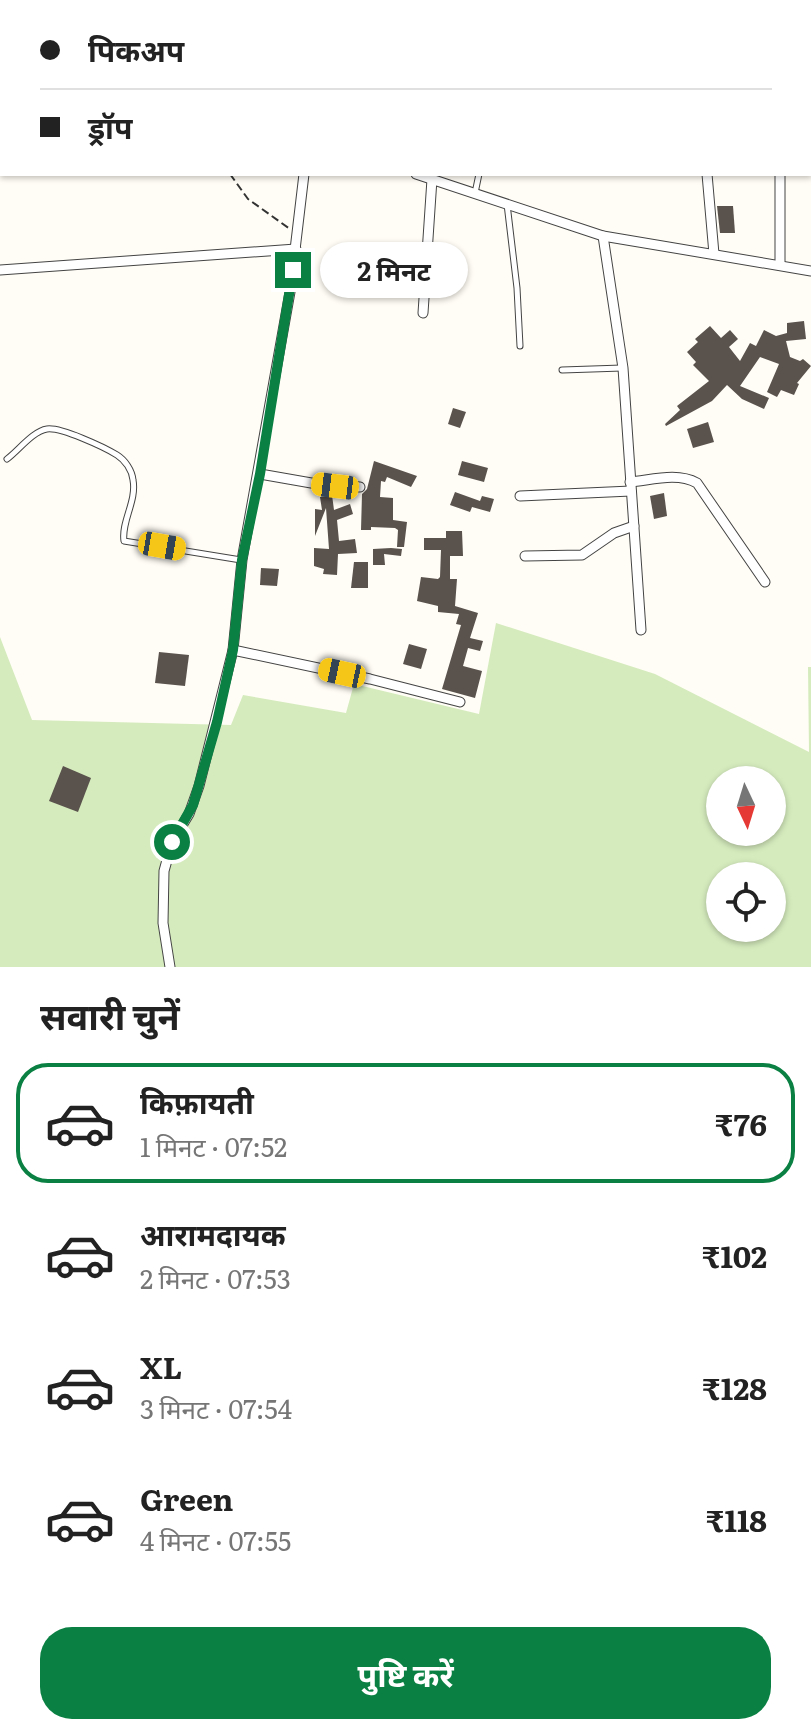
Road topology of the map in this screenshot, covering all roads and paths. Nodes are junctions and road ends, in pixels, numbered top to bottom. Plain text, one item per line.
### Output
1 (231, 176) edge
2 (304, 176) edge
3 (422, 176) edge
4 (479, 176) edge
5 (707, 176) edge
6 (780, 176) edge
7 (432, 179) junction
8 (475, 193) junction
9 (507, 204) junction
10 (297, 234) junction
11 (603, 236) junction
12 (296, 249) junction
13 (714, 254) junction
14 (780, 265) junction
15 (0, 270) edge
16 (811, 271) edge
17 (423, 313) dead end
18 (520, 346) dead end
19 (623, 368) junction
20 (562, 370) dead end
21 (7, 459) dead end
22 (260, 474) junction
23 (630, 486) junction
24 (360, 487) dead end
25 (520, 496) dead end
26 (634, 526) junction
27 (525, 556) dead end
28 (242, 560) junction
29 (765, 582) dead end
30 (641, 630) dead end
31 (233, 650) junction
32 (460, 702) dead end
33 (170, 967) edge

1 - 10 path
2 - 10 street
3 - 7 street
4 - 8 lane
5 - 13 street
6 - 14 street
7 - 8 street
7 - 17 street
8 - 9 street
9 - 11 street
9 - 18 lane
10 - 12 street
11 - 13 street
11 - 19 street
12 - 15 street
12 - 22 street
13 - 14 street
14 - 16 street
19 - 20 lane
19 - 23 street
21 - 28 lane
22 - 24 street
22 - 28 street
23 - 25 street
23 - 26 street
23 - 29 street
26 - 27 street
26 - 30 street
28 - 31 street
31 - 32 street
31 - 33 street

